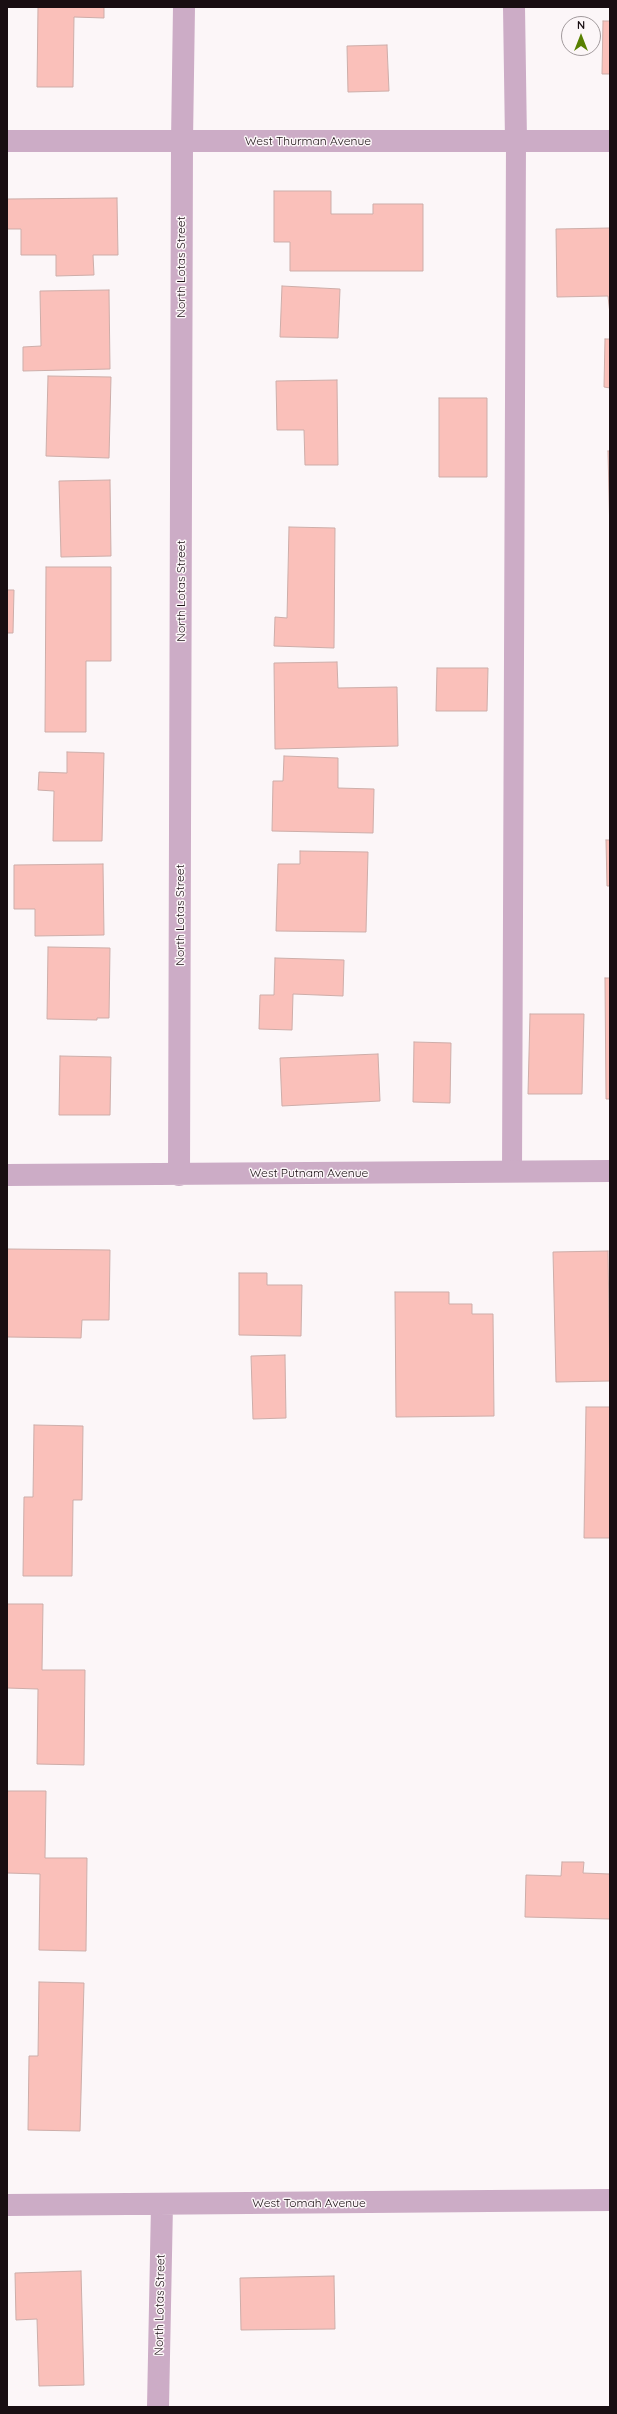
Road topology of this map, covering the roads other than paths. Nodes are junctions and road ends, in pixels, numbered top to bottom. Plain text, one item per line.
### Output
1 (184, 7) edge
2 (514, 7) edge
3 (7, 141) edge
4 (182, 141) junction
5 (516, 141) junction
6 (610, 141) edge
7 (610, 1171) edge
8 (512, 1172) junction
9 (179, 1174) junction
10 (7, 1175) edge
11 (610, 2200) edge
12 (162, 2204) junction
13 (7, 2205) edge
14 (158, 2407) edge

1 - 4 street, North Lotas Street
2 - 5 street
3 - 4 street, West Thurman Avenue
4 - 5 street, West Thurman Avenue
4 - 9 street, North Lotas Street
5 - 6 street, West Thurman Avenue
5 - 8 lane
7 - 8 street, West Putnam Avenue
8 - 9 street, West Putnam Avenue
9 - 10 street, West Putnam Avenue
11 - 12 street, West Tomah Avenue
12 - 13 street, West Tomah Avenue
12 - 14 street, North Lotas Street

